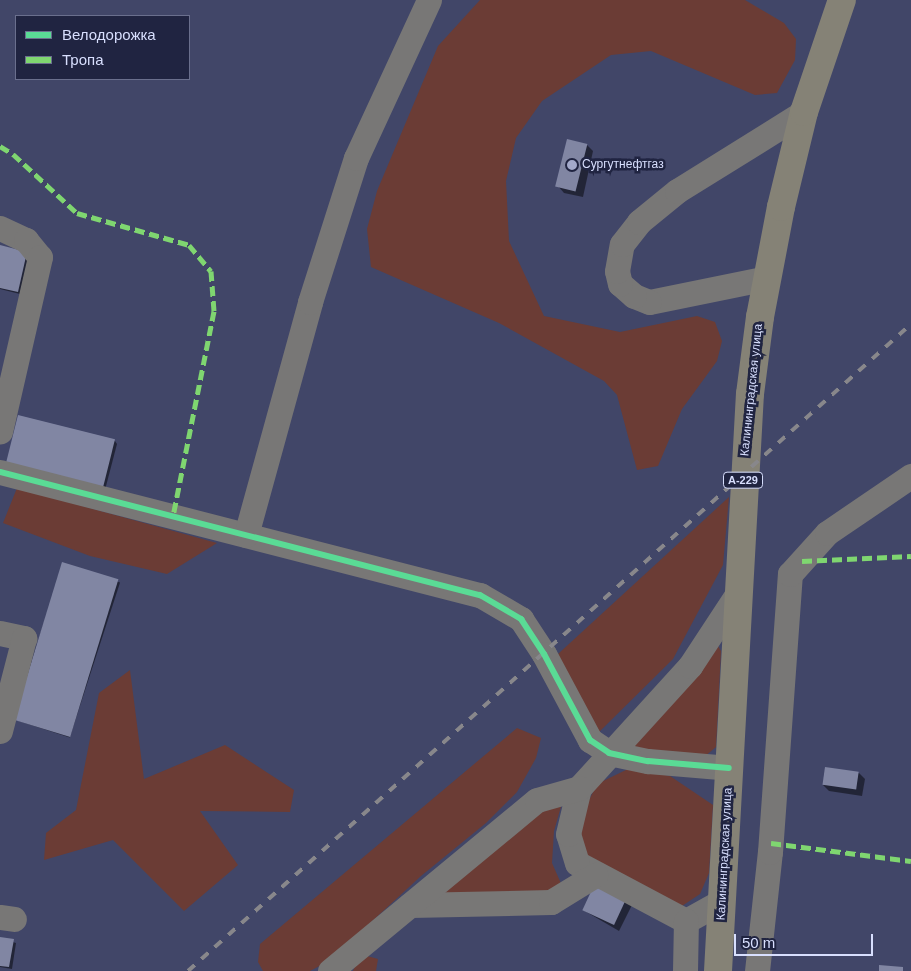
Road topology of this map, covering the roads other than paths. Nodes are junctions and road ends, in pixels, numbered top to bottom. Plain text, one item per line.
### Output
1 (429, 0) edge
2 (842, 0) edge
3 (804, 112) junction
4 (0, 228) edge
5 (767, 278) junction
6 (10, 343) edge
7 (0, 431) edge
8 (0, 472) edge
9 (911, 476) edge
10 (246, 536) junction
11 (738, 593) junction
12 (0, 633) edge
13 (0, 731) edge
14 (609, 753) junction
15 (729, 768) junction
16 (579, 788) junction
17 (595, 875) junction
18 (722, 900) junction
19 (410, 905) junction
20 (686, 921) junction
21 (330, 971) edge
22 (685, 971) edge
23 (718, 971) edge
24 (757, 971) edge

1 - 10 street
2 - 3 highway, Калининградская улица / А-229
3 - 5 highway, Калининградская улица / А-229
3 - 5 street
4 - 6 street
5 - 11 highway, Калининградская улица / А-229
6 - 7 street
8 - 10 street
9 - 24 street
10 - 14 street
11 - 14 street
11 - 15 highway, Калининградская улица / А-229
12 - 13 street
14 - 15 street
14 - 16 street
15 - 18 highway, Калининградская улица / А-229
16 - 17 street
16 - 19 street
17 - 19 street
17 - 20 street
18 - 20 street
18 - 23 highway, Калининградская улица / А-229
19 - 21 street
20 - 22 street

